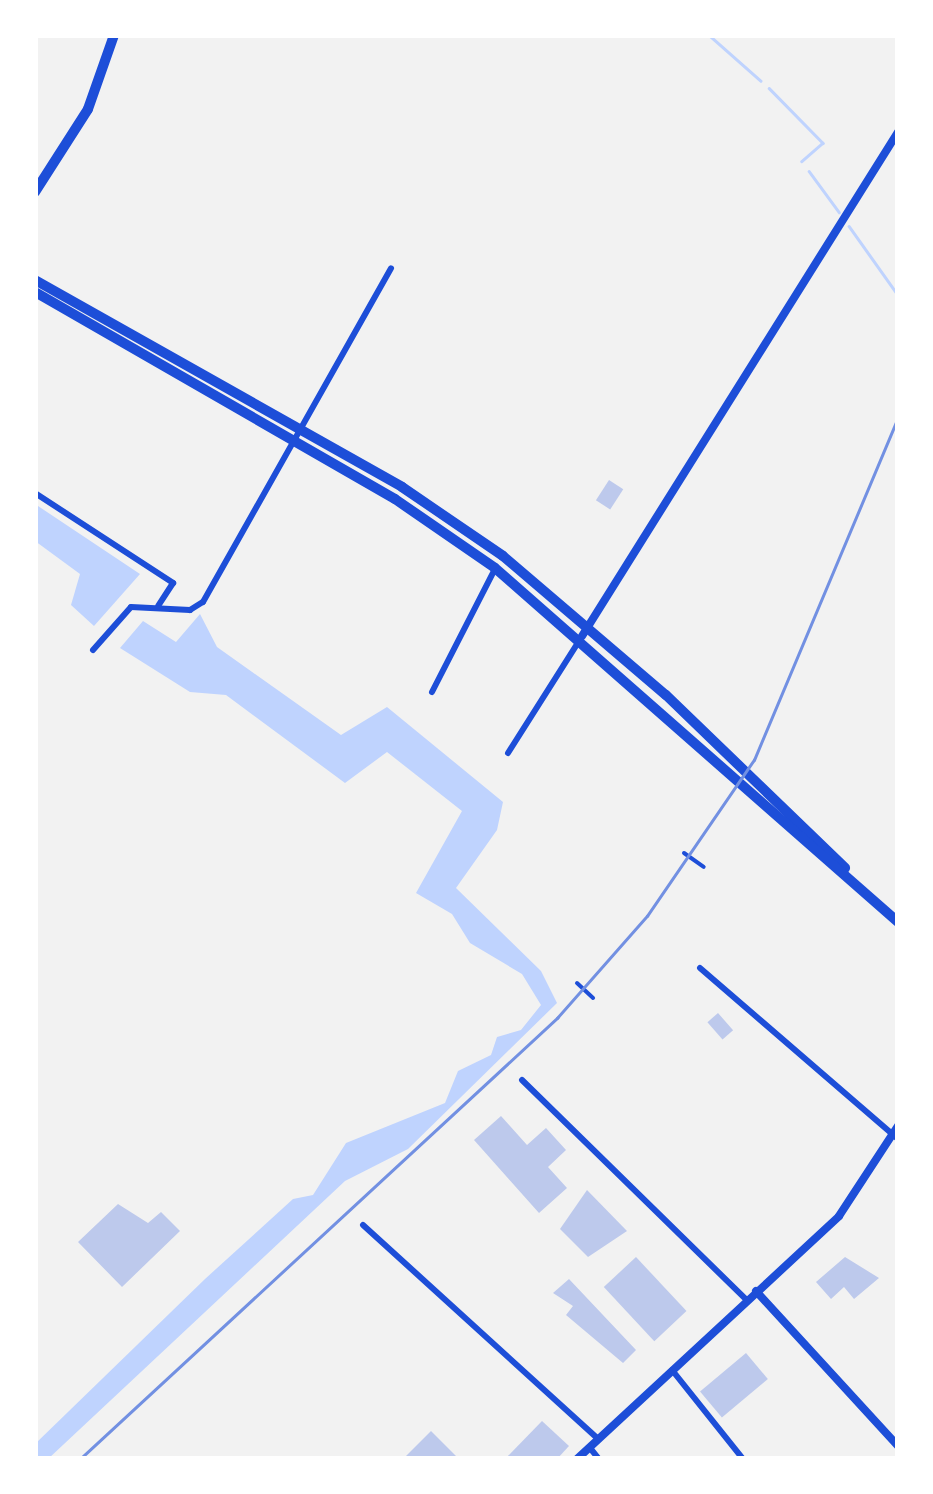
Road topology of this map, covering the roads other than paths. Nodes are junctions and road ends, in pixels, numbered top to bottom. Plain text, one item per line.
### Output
1 (114, 35) edge
2 (898, 132) edge
3 (35, 192) edge
4 (391, 268) dead end
5 (35, 280) edge
6 (35, 292) edge
7 (298, 427) junction
8 (292, 439) junction
9 (35, 492) edge
10 (495, 568) junction
11 (158, 606) junction
12 (585, 631) junction
13 (92, 650) dead end
14 (432, 692) dead end
15 (508, 752) dead end
16 (684, 853) dead end
17 (704, 867) dead end
18 (855, 880) junction
19 (898, 922) edge
20 (700, 968) dead end
21 (577, 983) dead end
22 (592, 998) dead end
23 (522, 1080) dead end
24 (896, 1133) edge
25 (362, 1225) dead end
26 (756, 1291) junction
27 (746, 1300) junction
28 (672, 1370) junction
29 (598, 1440) junction
30 (898, 1446) edge
31 (590, 1448) junction
32 (578, 1459) edge
33 (599, 1459) edge
34 (743, 1459) edge

1 - 3 highway
2 - 12 street
4 - 7 street
5 - 7 highway
6 - 8 highway
7 - 8 street
7 - 12 highway
8 - 10 highway
8 - 11 street
9 - 11 street
10 - 12 highway
10 - 14 street
11 - 13 street
12 - 15 street
12 - 18 highway
12 - 18 highway
16 - 17 street
18 - 19 highway
20 - 24 street
21 - 22 street
23 - 27 street
24 - 26 street
25 - 29 street
26 - 27 street
26 - 30 street
27 - 28 street
28 - 29 street
28 - 34 street
29 - 31 street
31 - 32 street
31 - 33 street

